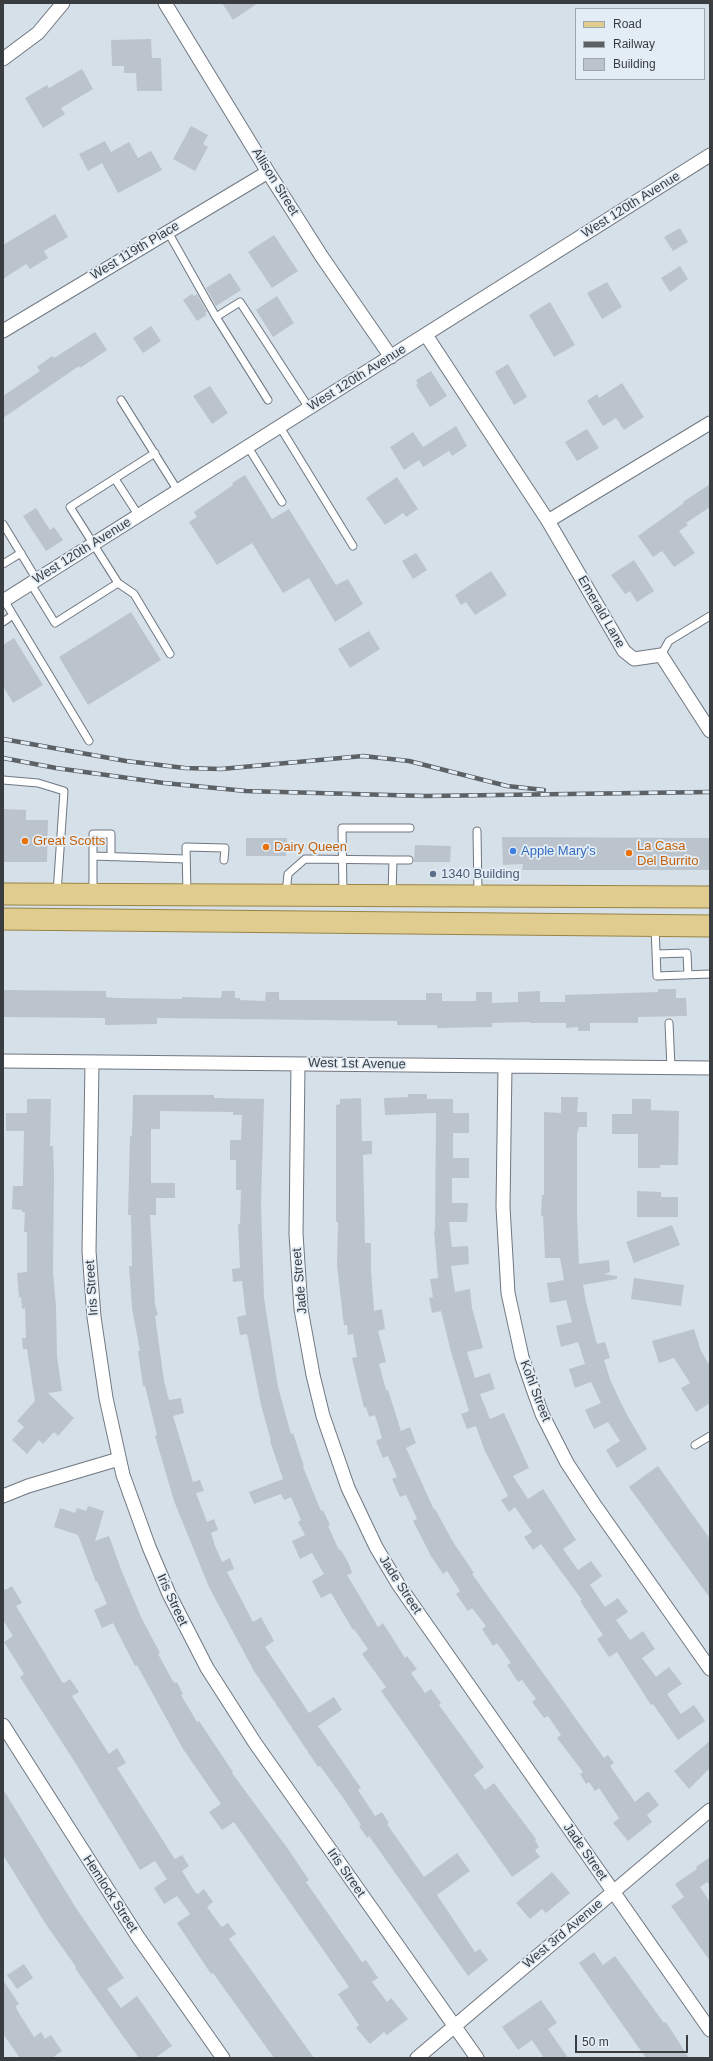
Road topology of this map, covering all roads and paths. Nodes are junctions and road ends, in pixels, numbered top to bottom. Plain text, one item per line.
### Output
1 (63, 3) edge
2 (165, 3) edge
3 (705, 3) edge
4 (710, 5) edge
5 (3, 59) edge
6 (710, 155) edge
7 (268, 172) junction
8 (168, 232) junction
9 (216, 317) junction
10 (3, 332) edge
11 (426, 335) junction
12 (391, 357) junction
13 (121, 400) dead end
14 (268, 400) dead end
15 (309, 408) junction
16 (710, 423) edge
17 (280, 427) junction
18 (248, 447) junction
19 (155, 453) junction
20 (115, 479) junction
21 (178, 491) junction
22 (282, 502) dead end
23 (139, 516) junction
24 (548, 521) junction
25 (3, 524) edge
26 (94, 544) junction
27 (353, 546) dead end
28 (21, 553) junction
29 (3, 564) edge
30 (34, 582) junction
31 (118, 583) junction
32 (4, 601) edge
33 (13, 616) junction
34 (710, 616) edge
35 (3, 622) edge
36 (170, 654) dead end
37 (661, 654) junction
38 (710, 731) edge
39 (89, 740) dead end
40 (3, 780) edge
41 (410, 828) dead end
42 (477, 831) dead end
43 (93, 856) junction
44 (111, 857) junction
45 (343, 859) junction
46 (186, 860) junction
47 (224, 860) dead end
48 (393, 860) junction
49 (409, 860) dead end
50 (3, 894) edge
51 (57, 895) junction
52 (92, 895) junction
53 (187, 895) junction
54 (286, 896) junction
55 (343, 896) junction
56 (392, 896) junction
57 (478, 897) junction
58 (710, 898) edge
59 (3, 919) edge
60 (655, 925) junction
61 (710, 926) edge
62 (656, 954) junction
63 (710, 974) edge
64 (688, 975) junction
65 (669, 1023) dead end
66 (3, 1061) edge
67 (92, 1062) junction
68 (298, 1064) junction
69 (505, 1066) junction
70 (671, 1067) junction
71 (710, 1068) edge
72 (710, 1436) edge
73 (696, 1445) dead end
74 (119, 1459) junction
75 (3, 1496) edge
76 (710, 1669) edge
77 (3, 1725) edge
78 (710, 1810) edge
79 (613, 1892) junction
80 (454, 2026) junction
81 (710, 2030) edge
82 (223, 2058) edge
83 (417, 2058) edge
84 (476, 2058) edge

1 - 5 street
2 - 7 street, Allison Street
3 - 4 path
6 - 11 street, West 120th Avenue
7 - 8 street, West 119th Place
7 - 12 street, Allison Street
8 - 9 lane
8 - 10 street, West 119th Place
9 - 14 lane
9 - 15 lane
11 - 12 street, West 120th Avenue
11 - 24 street, Emerald Lane
12 - 15 street, West 120th Avenue
13 - 19 lane
15 - 17 street, West 120th Avenue
16 - 24 street
17 - 18 street, West 120th Avenue
17 - 27 lane
18 - 21 street, West 120th Avenue
18 - 22 lane
19 - 20 lane
19 - 21 lane
20 - 23 lane
20 - 26 lane
21 - 23 street, West 120th Avenue
23 - 26 street, West 120th Avenue
24 - 37 street, Emerald Lane
25 - 28 lane
26 - 30 street, West 120th Avenue
26 - 31 lane
28 - 29 lane
28 - 30 lane
30 - 31 lane
30 - 32 street, West 120th Avenue
31 - 36 lane
32 - 33 lane
33 - 35 lane
33 - 39 lane
34 - 37 lane
37 - 38 street
40 - 51 lane
41 - 45 lane
42 - 57 lane
43 - 44 lane
43 - 44 lane
43 - 52 lane
44 - 46 lane
45 - 48 lane
45 - 54 lane
45 - 55 lane
46 - 47 lane
46 - 53 lane
48 - 49 lane
48 - 56 lane
50 - 51 main road
51 - 52 main road
52 - 53 main road
53 - 54 main road
54 - 55 main road
55 - 56 main road
56 - 57 main road
57 - 58 main road
59 - 60 main road
60 - 61 main road
60 - 62 lane
62 - 64 lane
62 - 64 lane
63 - 64 lane
65 - 70 lane
66 - 67 street, West 1st Avenue
67 - 68 street, West 1st Avenue
67 - 74 street, Iris Street
68 - 69 street, West 1st Avenue
68 - 79 street, Jade Street
69 - 70 street, West 1st Avenue
69 - 76 street, Kohl Street
70 - 71 street, West 1st Avenue
72 - 73 lane
74 - 75 street
74 - 80 street, Iris Street
77 - 82 street, Hemlock Street
78 - 79 street, West 3rd Avenue
79 - 80 street, West 3rd Avenue
79 - 81 street, Jade Street
80 - 83 street, West 3rd Avenue
80 - 84 street, Iris Street

